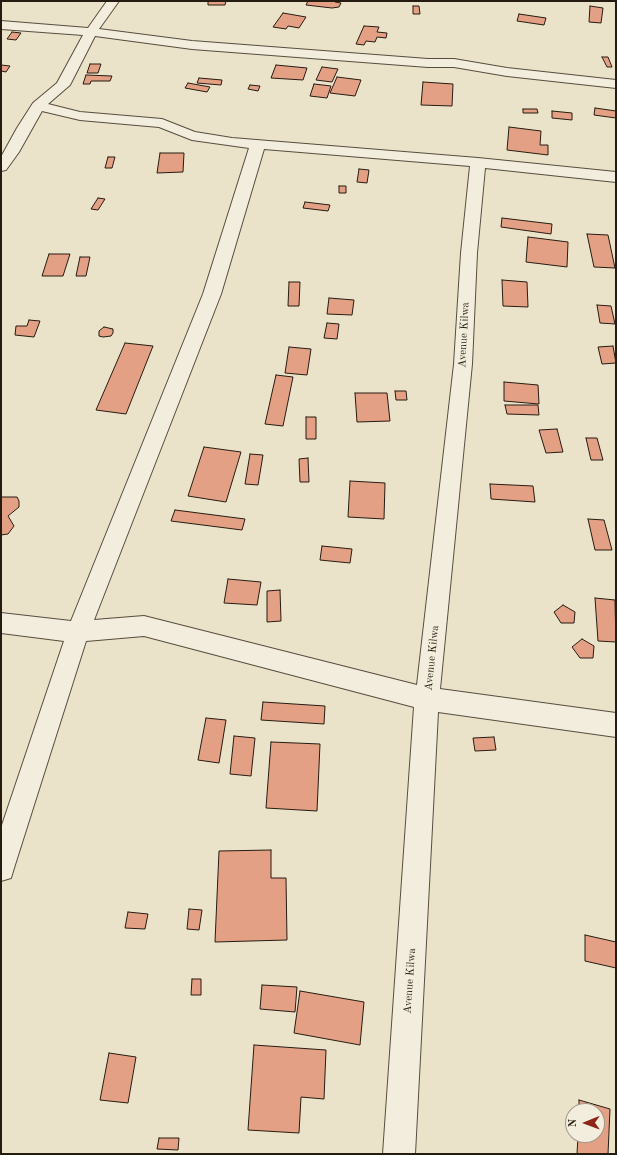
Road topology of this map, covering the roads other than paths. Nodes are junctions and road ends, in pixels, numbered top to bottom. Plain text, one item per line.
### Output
1 (113, 1) edge
2 (1, 25) edge
3 (91, 32) junction
4 (616, 84) edge
5 (38, 106) junction
6 (258, 143) junction
7 (478, 162) junction
8 (1, 165) edge
9 (616, 177) edge
10 (1, 624) edge
11 (78, 632) junction
12 (428, 699) junction
13 (616, 725) edge
14 (1, 868) edge
15 (399, 1154) edge

1 - 3 street
2 - 3 street
3 - 4 street
3 - 5 street
5 - 6 street
5 - 8 street
6 - 7 street
6 - 11 street
7 - 9 street
7 - 12 street, Avenue Kilwa
10 - 11 street
11 - 12 street
11 - 14 street
12 - 13 street
12 - 15 street, Avenue Kilwa

